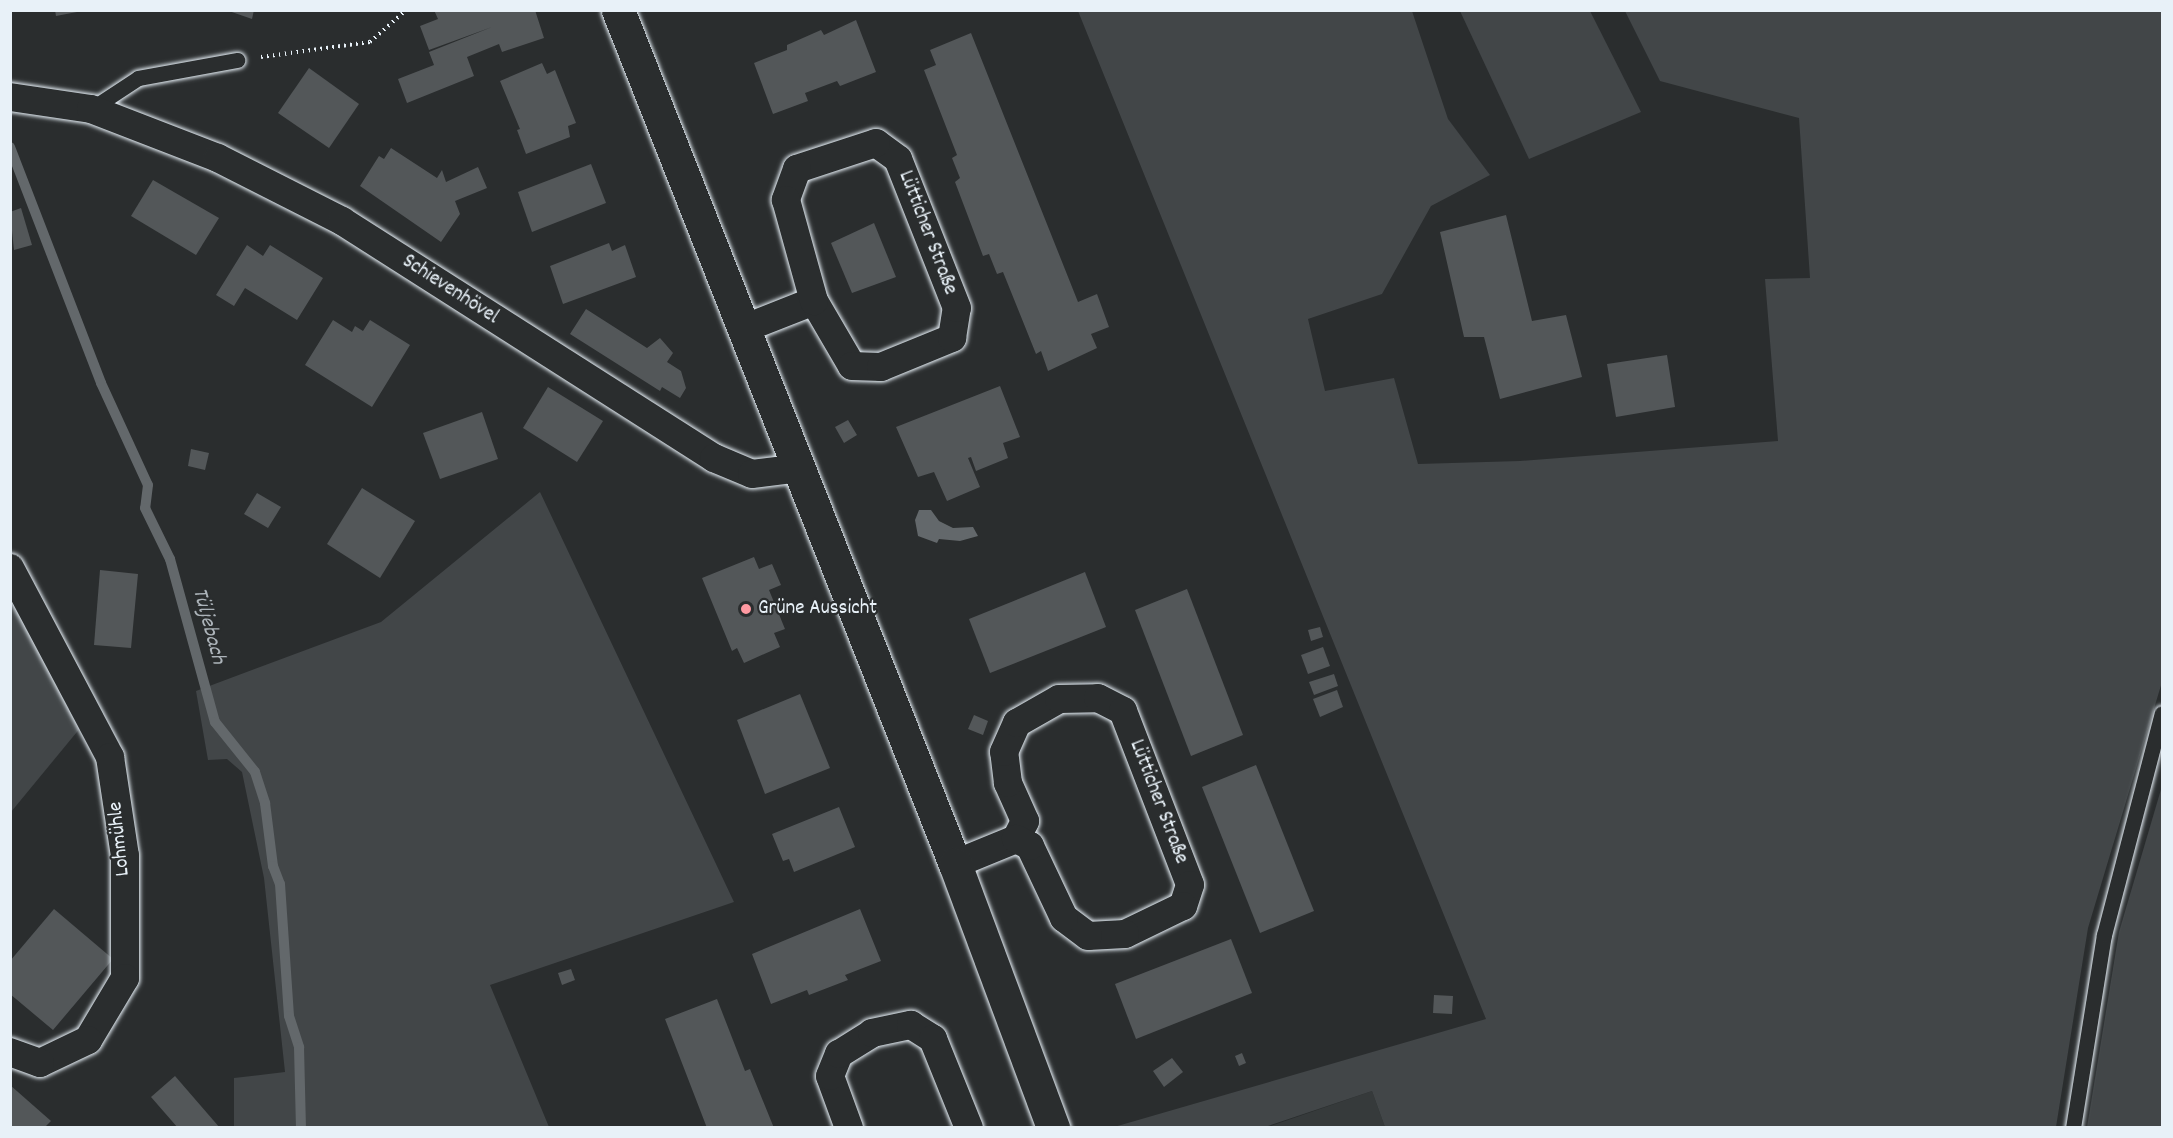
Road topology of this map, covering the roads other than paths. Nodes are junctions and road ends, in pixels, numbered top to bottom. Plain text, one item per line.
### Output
1 (618, 10) edge
2 (237, 60) road end
3 (10, 97) edge
4 (91, 109) junction
5 (814, 301) junction
6 (743, 329) junction
7 (800, 468) junction
8 (10, 568) edge
9 (2163, 713) edge
10 (1016, 839) junction
11 (955, 864) junction
12 (10, 1052) edge
13 (849, 1128) edge
14 (969, 1128) edge
15 (1053, 1128) edge
16 (2073, 1128) edge

1 - 6 main road
2 - 4 lane
3 - 4 street, Schievenhövel
4 - 7 street, Schievenhövel
5 - 5 street, Lütticher Straße
5 - 6 street
6 - 7 main road
7 - 11 main road
8 - 12 street, Lohmühle
9 - 16 lane
10 - 10 street, Lütticher Straße
10 - 11 street
11 - 15 main road
13 - 14 street

